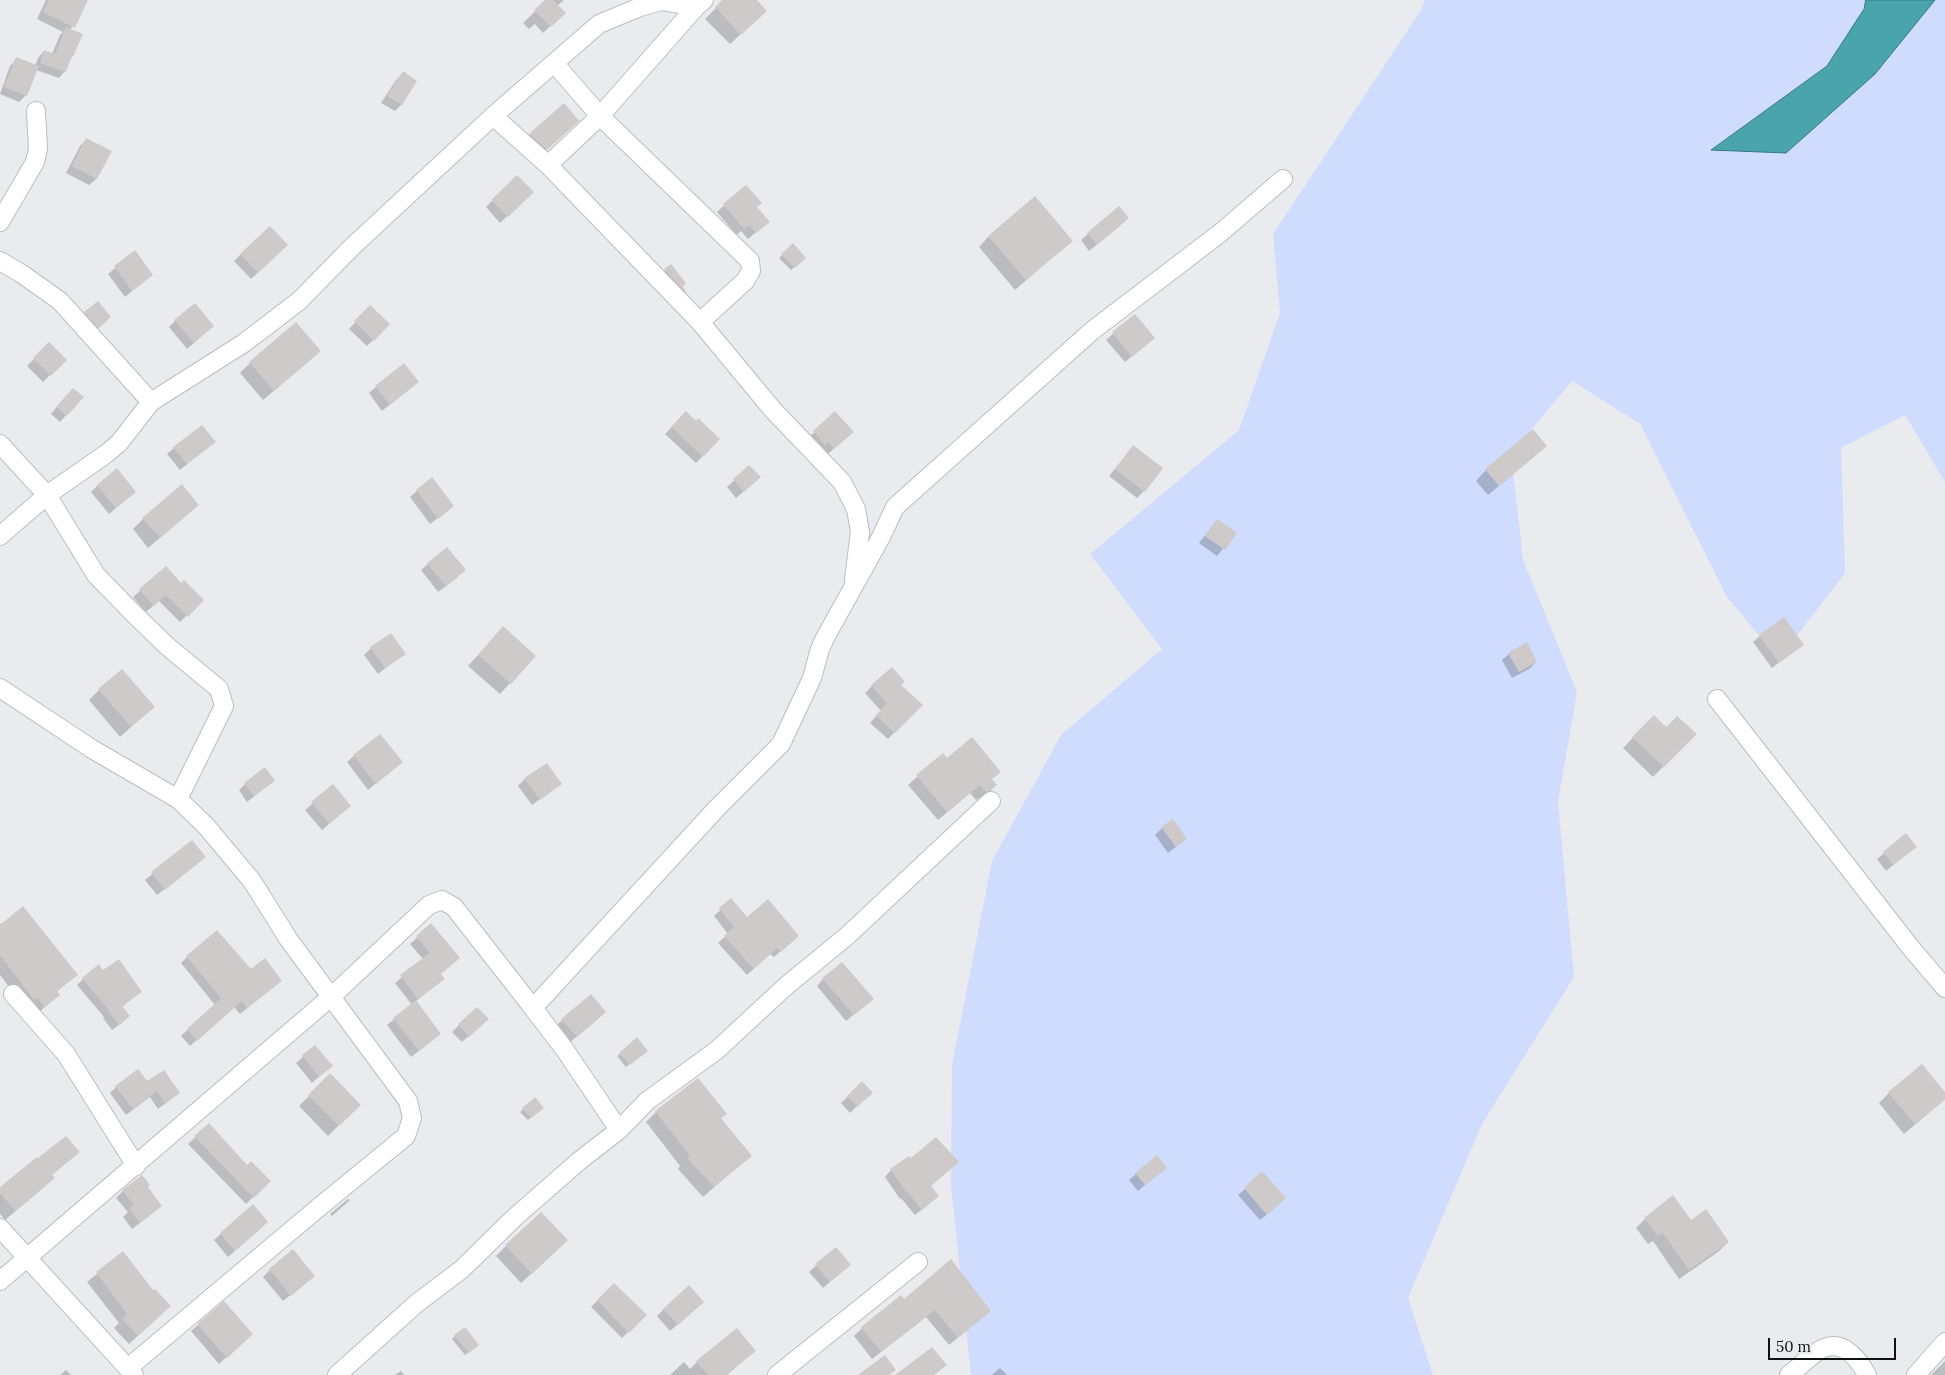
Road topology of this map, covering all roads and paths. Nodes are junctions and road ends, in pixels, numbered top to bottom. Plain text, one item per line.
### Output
1 (700, 4) edge
2 (554, 63) junction
3 (36, 111) dead end
4 (493, 116) junction
5 (600, 116) junction
6 (548, 165) junction
7 (1283, 179) dead end
8 (0, 222) edge
9 (0, 261) edge
10 (700, 322) junction
11 (151, 402) junction
12 (0, 444) edge
13 (47, 495) junction
14 (0, 536) edge
15 (853, 588) junction
16 (0, 688) edge
17 (1717, 699) dead end
18 (178, 798) junction
19 (991, 802) dead end
20 (1945, 988) edge
21 (13, 994) dead end
22 (332, 996) junction
23 (534, 1008) junction
24 (619, 1130) junction
25 (136, 1166) junction
26 (0, 1228) edge
27 (28, 1258) junction
28 (918, 1262) dead end
29 (0, 1281) edge
30 (1945, 1342) edge
31 (131, 1372) edge
32 (338, 1375) edge
33 (777, 1375) edge
34 (1789, 1375) edge
35 (1867, 1375) edge
36 (1916, 1375) edge

1 - 2 street
1 - 5 street
2 - 4 street
2 - 5 street
3 - 8 street
4 - 6 street
4 - 11 street
5 - 6 street
5 - 10 street
6 - 10 street
7 - 15 street
9 - 11 street
10 - 15 street
11 - 13 street
12 - 13 street
13 - 14 street
13 - 18 street
15 - 23 street
16 - 18 street
17 - 20 street
18 - 22 street
19 - 24 street
21 - 25 street
22 - 23 street
22 - 25 street
22 - 31 street
23 - 24 street
24 - 32 street
25 - 27 street
26 - 27 street
27 - 29 street
27 - 31 street
28 - 33 street
30 - 36 street
34 - 35 street

